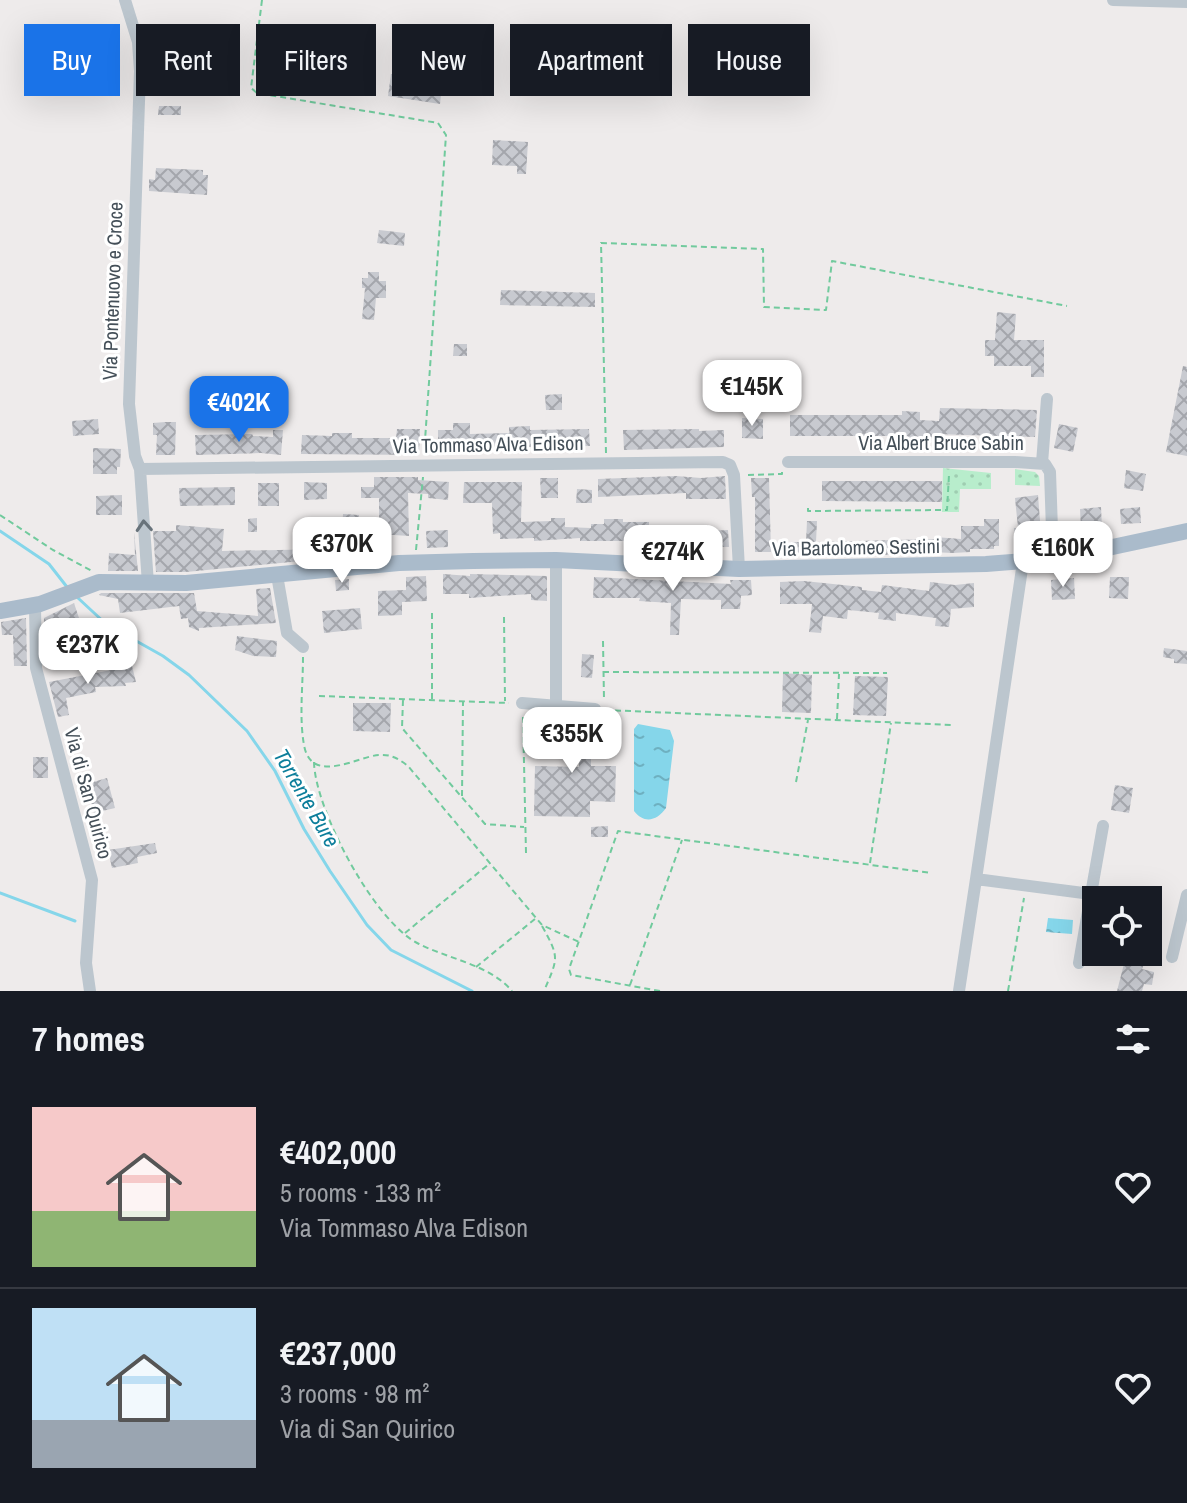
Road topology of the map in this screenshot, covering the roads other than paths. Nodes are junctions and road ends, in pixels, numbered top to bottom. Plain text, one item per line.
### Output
1 (125, 0) edge
2 (1113, 0) edge
3 (1187, 2) edge
4 (1047, 399) dead end
5 (788, 462) road end
6 (1042, 463) junction
7 (140, 469) junction
8 (1187, 531) edge
9 (1053, 559) junction
10 (556, 560) junction
11 (1023, 562) junction
12 (739, 569) junction
13 (277, 575) junction
14 (148, 584) junction
15 (35, 605) junction
16 (0, 611) edge
17 (303, 647) road end
18 (522, 703) road end
19 (556, 704) junction
20 (600, 710) road end
21 (1103, 826) dead end
22 (976, 879) junction
23 (1092, 886) edge
24 (1082, 893) edge
25 (1187, 895) edge
26 (1082, 946) edge
27 (1172, 957) dead end
28 (1079, 963) dead end
29 (90, 991) edge
30 (959, 991) edge

1 - 7 street, Via Pontenuovo e Croce
2 - 3 street
4 - 6 street
5 - 6 street, Via Albert Bruce Sabin
6 - 9 street, Via Albert Bruce Sabin
7 - 12 street, Via Tommaso Alva Edison
14 -> 7 street, Via Pontenuovo e Croce
8 - 9 main road, Via Bartolomeo Sestini
9 - 11 main road, Via Bartolomeo Sestini
10 - 12 main road, Via Bartolomeo Sestini
10 - 13 main road, Via Bartolomeo Sestini
10 - 19 street
11 - 12 main road, Via Bartolomeo Sestini
11 - 22 street
13 - 14 main road, Via Bartolomeo Sestini
13 - 17 street
14 - 15 main road, Via Bartolomeo Sestini
15 - 16 main road, Via Bartolomeo Sestini
15 - 29 street, Via di San Quirico
18 - 19 street
19 - 20 street
21 - 23 street
22 - 24 street
22 - 30 street
25 - 27 street
26 - 28 street

